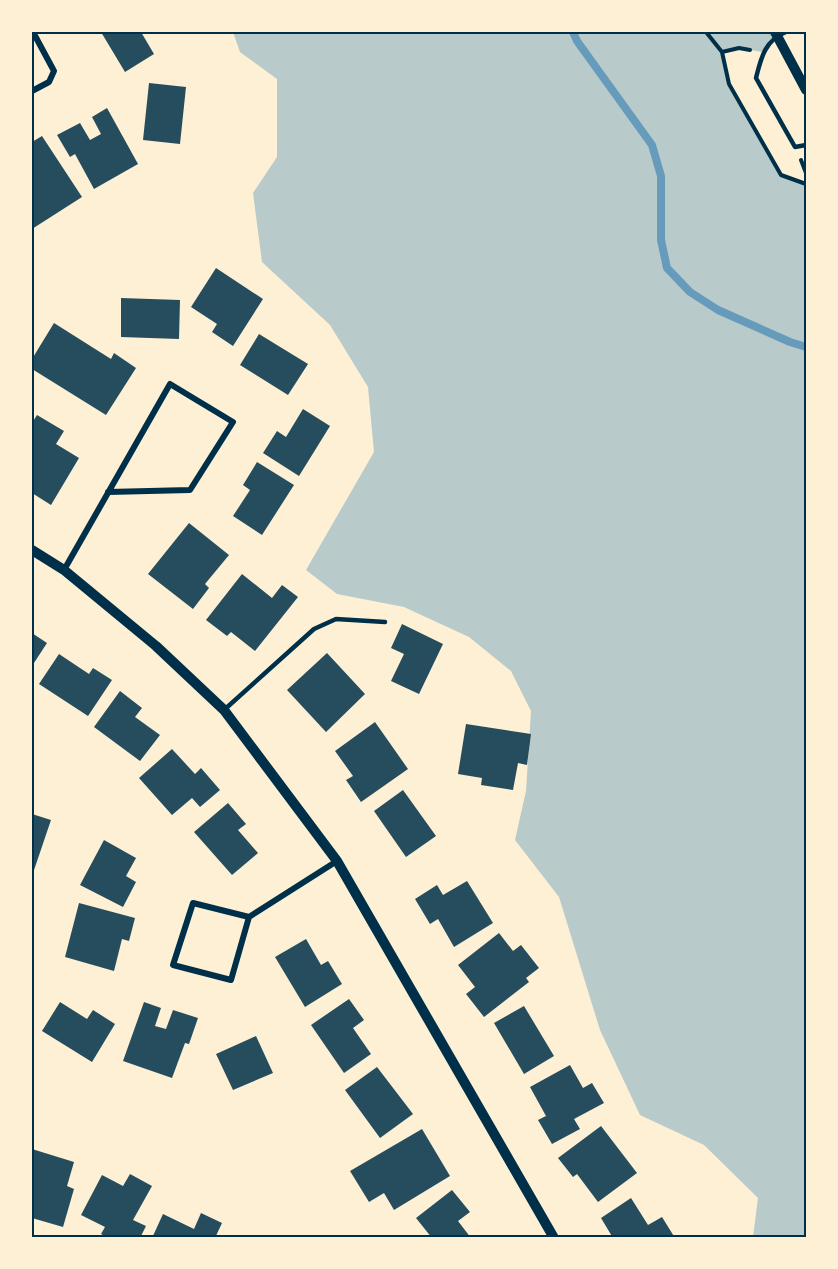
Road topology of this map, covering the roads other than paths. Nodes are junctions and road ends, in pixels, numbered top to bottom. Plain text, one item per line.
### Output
1 (33, 32) edge
2 (779, 33) edge
3 (807, 90) edge
4 (32, 91) edge
5 (807, 145) edge
6 (108, 492) junction
7 (32, 550) edge
8 (64, 570) junction
9 (385, 622) dead end
10 (224, 710) junction
11 (337, 861) junction
12 (249, 917) junction
13 (554, 1238) edge

1 - 4 street
2 - 3 street
2 - 5 lane
6 - 6 street
6 - 8 street
7 - 8 street
8 - 10 street
9 - 10 lane
10 - 11 street
11 - 12 street
11 - 13 street
12 - 12 street

